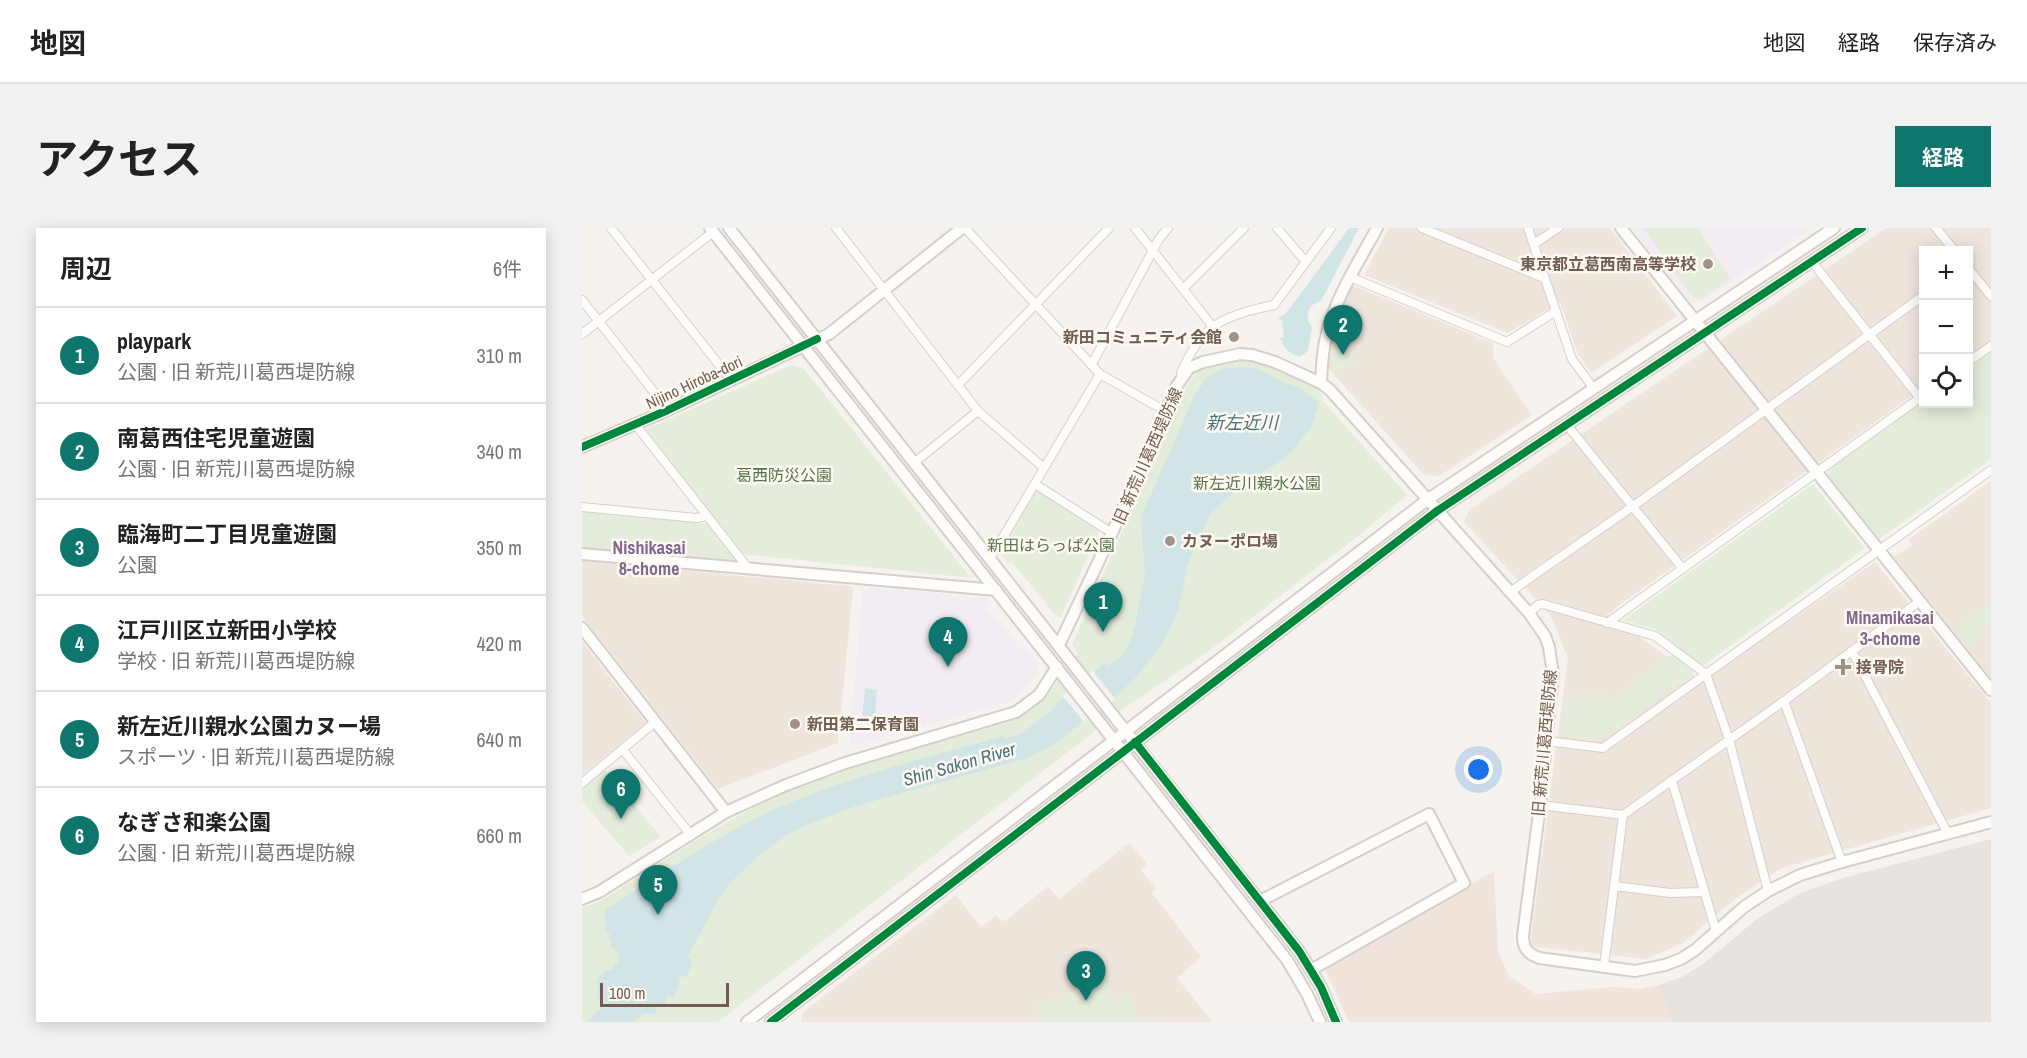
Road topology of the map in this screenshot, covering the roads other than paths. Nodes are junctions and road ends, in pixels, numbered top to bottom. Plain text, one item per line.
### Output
1 (611, 228) edge
2 (729, 228) edge
3 (963, 228) edge
4 (1108, 228) edge
5 (1135, 228) edge
6 (1168, 228) edge
7 (1244, 228) edge
8 (1277, 228) edge
9 (1330, 228) edge
10 (1377, 228) edge
11 (1422, 228) edge
12 (1528, 228) edge
13 (1558, 228) edge
14 (1621, 228) edge
15 (1834, 228) edge
16 (1862, 228) edge
17 (1936, 228) edge
18 (838, 229) edge
19 (711, 230) edge
20 (1534, 244) junction
21 (1951, 246) edge
22 (1153, 251) junction
23 (1306, 262) junction
24 (1812, 262) junction
25 (1973, 274) edge
26 (1350, 277) junction
27 (1545, 278) junction
28 (651, 280) junction
29 (1183, 289) junction
30 (885, 290) junction
31 (1991, 296) edge
32 (1919, 299) edge
33 (582, 300) edge
34 (1035, 304) junction
35 (1556, 311) junction
36 (598, 321) junction
37 (1695, 321) junction
38 (1213, 327) junction
39 (1705, 333) junction
40 (582, 334) edge
41 (1869, 334) junction
42 (817, 339) junction
43 (803, 346) junction
44 (1991, 346) edge
45 (1973, 359) edge
46 (1092, 364) junction
47 (1100, 374) junction
48 (731, 380) junction
49 (1321, 383) junction
50 (958, 385) junction
51 (1176, 387) junction
52 (1594, 389) junction
53 (1919, 394) edge
54 (1919, 397) edge
55 (1765, 409) junction
56 (668, 410) junction
57 (978, 411) junction
58 (1165, 411) junction
59 (635, 424) junction
60 (1567, 425) junction
61 (582, 447) edge
62 (915, 462) junction
63 (1044, 468) junction
64 (1991, 470) edge
65 (1817, 473) junction
66 (1035, 484) junction
67 (1427, 500) junction
68 (582, 507) edge
69 (1632, 507) junction
70 (1437, 511) junction
71 (707, 516) junction
72 (1112, 533) junction
73 (1879, 550) junction
74 (582, 554) edge
75 (990, 559) junction
76 (748, 568) junction
77 (1683, 569) junction
78 (996, 590) junction
79 (1510, 592) junction
80 (1920, 601) junction
81 (1529, 613) junction
82 (1608, 623) junction
83 (582, 628) edge
84 (1059, 645) junction
85 (1852, 651) junction
86 (1057, 667) junction
87 (1706, 674) junction
88 (1991, 690) edge
89 (1784, 701) junction
90 (655, 722) junction
91 (1126, 731) junction
92 (1729, 739) junction
93 (1114, 741) junction
94 (1547, 741) junction
95 (1135, 742) junction
96 (623, 750) junction
97 (1122, 752) junction
98 (1672, 781) junction
99 (582, 783) edge
100 (1540, 805) junction
101 (726, 812) junction
102 (1623, 815) junction
103 (1991, 822) edge
104 (690, 834) junction
105 (1948, 834) junction
106 (1842, 862) junction
107 (1616, 886) junction
108 (1768, 891) junction
109 (1704, 892) junction
110 (582, 899) edge
111 (1260, 901) junction
112 (1716, 931) junction
113 (1604, 966) junction
114 (1311, 970) junction
115 (772, 1003) junction
116 (784, 1018) edge
117 (747, 1022) edge
118 (771, 1022) edge
119 (1320, 1022) edge
120 (1336, 1022) edge

1 - 28 street
2 - 42 street
3 - 30 street, Nijino Hiroba-dori
3 - 34 street
4 - 34 street
5 - 22 street
6 - 22 street
7 - 29 street
8 - 23 street
9 - 23 street
10 - 26 street
11 - 27 street
12 - 20 street
13 - 20 street
14 - 37 street
15 - 37 street
16 - 24 street
17 - 21 street
18 - 30 street
19 - 28 street
19 - 43 street
20 - 27 street
22 - 29 street
22 - 46 street
23 - 38 street
24 - 39 street
24 - 41 street
25 - 31 street
26 - 35 street
26 - 49 street
27 - 35 street
28 - 36 street
28 - 48 street
29 - 38 street
30 - 42 street, Nijino Hiroba-dori
30 - 50 street
32 - 41 street
33 - 36 street
34 - 46 street
34 - 50 street
35 - 52 street
36 - 40 street
36 - 56 street
37 - 39 street
37 - 52 street
38 - 51 street
39 - 55 street
39 - 60 street
41 - 53 street
41 - 55 street
42 - 43 street, Nijino Hiroba-dori
42 - 62 street
43 - 48 street, Nijino Hiroba-dori
43 - 78 street
44 - 45 street
46 - 47 street
47 - 58 street
47 - 63 street
48 - 56 street, Nijino Hiroba-dori
49 - 51 street, 旧 新荒川葛西堤防線
49 - 67 street, 旧 新荒川葛西堤防線
50 - 57 street
51 - 58 street, 旧 新荒川葛西堤防線
52 - 67 street
54 - 65 street
55 - 65 street
55 - 69 street
56 - 59 street, Nijino Hiroba-dori
57 - 62 street
57 - 63 street
58 - 72 street, 旧 新荒川葛西堤防線
59 - 61 street, Nijino Hiroba-dori
59 - 71 street
60 - 69 street
60 - 70 street
62 - 75 street
63 - 66 street
64 - 73 street
65 - 73 street
65 - 77 street
66 - 72 street
66 - 75 street
67 - 70 street, 旧 新荒川葛西堤防線
67 - 91 street
68 - 71 street
69 - 77 street
69 - 79 street
70 - 79 street, 旧 新荒川葛西堤防線
70 - 95 street
71 - 76 street
72 - 84 street, 旧 新荒川葛西堤防線
73 - 80 street
73 - 87 street
74 - 76 street
75 - 84 street
76 - 78 street
77 - 82 street
78 - 86 street
79 - 81 street, 旧 新荒川葛西堤防線
80 - 85 street
80 - 88 street
81 - 82 street
81 - 94 street, 旧 新荒川葛西堤防線
82 - 87 street
83 - 90 street
84 - 91 street
85 - 89 street
85 - 105 street
86 - 93 street
86 - 101 street
87 - 92 street
87 - 94 street
89 - 92 street
89 - 106 street
90 - 96 street
90 - 101 street
91 - 93 street
91 - 95 street
92 - 98 street
92 - 108 street
93 - 97 street
93 - 115 street
94 - 100 street, 旧 新荒川葛西堤防線
95 - 97 street
95 - 111 street
96 - 99 street
96 - 104 street
97 - 116 street
97 - 119 street
98 - 102 street
98 - 109 street
100 - 102 street
100 - 113 street, 旧 新荒川葛西堤防線
101 - 104 street
102 - 107 street
103 - 105 street, 旧 新荒川葛西堤防線
104 - 110 street
105 - 106 street, 旧 新荒川葛西堤防線
106 - 108 street, 旧 新荒川葛西堤防線
107 - 109 street
107 - 113 street
108 - 112 street, 旧 新荒川葛西堤防線
109 - 112 street
111 - 114 street
111 - 114 street
112 - 113 street, 旧 新荒川葛西堤防線
114 - 120 street
115 - 116 street
115 - 117 street
116 - 118 street

